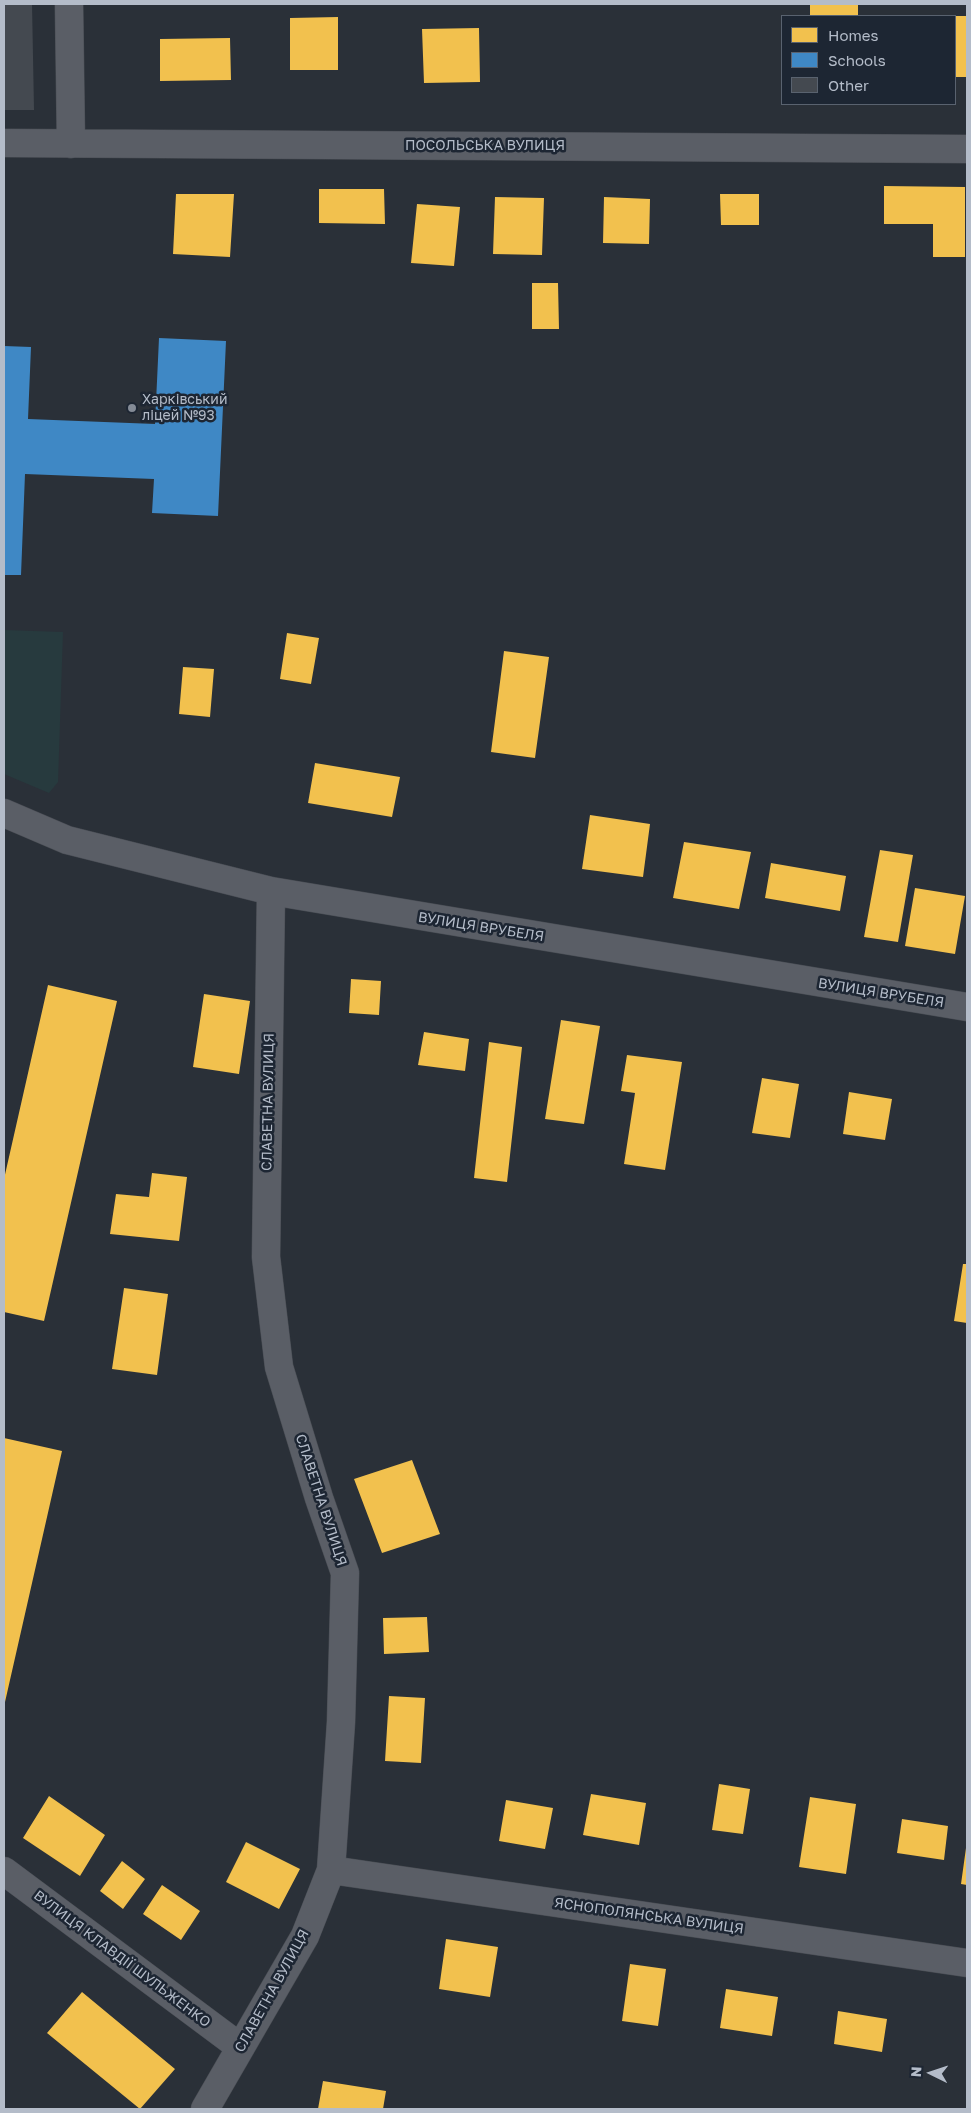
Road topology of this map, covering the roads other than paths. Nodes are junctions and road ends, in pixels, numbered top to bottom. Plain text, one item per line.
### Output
1 (69, 4) edge
2 (4, 143) edge
3 (72, 144) junction
4 (967, 150) edge
5 (4, 813) edge
6 (271, 892) junction
7 (967, 1007) edge
8 (331, 1870) junction
9 (4, 1871) edge
10 (967, 1963) edge
11 (240, 2047) junction
12 (205, 2109) edge

1 - 3 street
2 - 3 street, ПОСОЛЬСЬКА ВУЛИЦЯ
3 - 4 street, ПОСОЛЬСЬКА ВУЛИЦЯ
5 - 6 street, ВУЛИЦЯ ВРУБЕЛЯ
6 - 7 street, ВУЛИЦЯ ВРУБЕЛЯ
6 - 8 street, СЛАВЕТНА ВУЛИЦЯ
8 - 10 street, ЯСНОПОЛЯНСЬКА ВУЛИЦЯ
8 - 11 street, СЛАВЕТНА ВУЛИЦЯ
9 - 11 street, ВУЛИЦЯ КЛАВДІЇ ШУЛЬЖЕНКО
11 - 12 street, СЛАВЕТНА ВУЛИЦЯ

